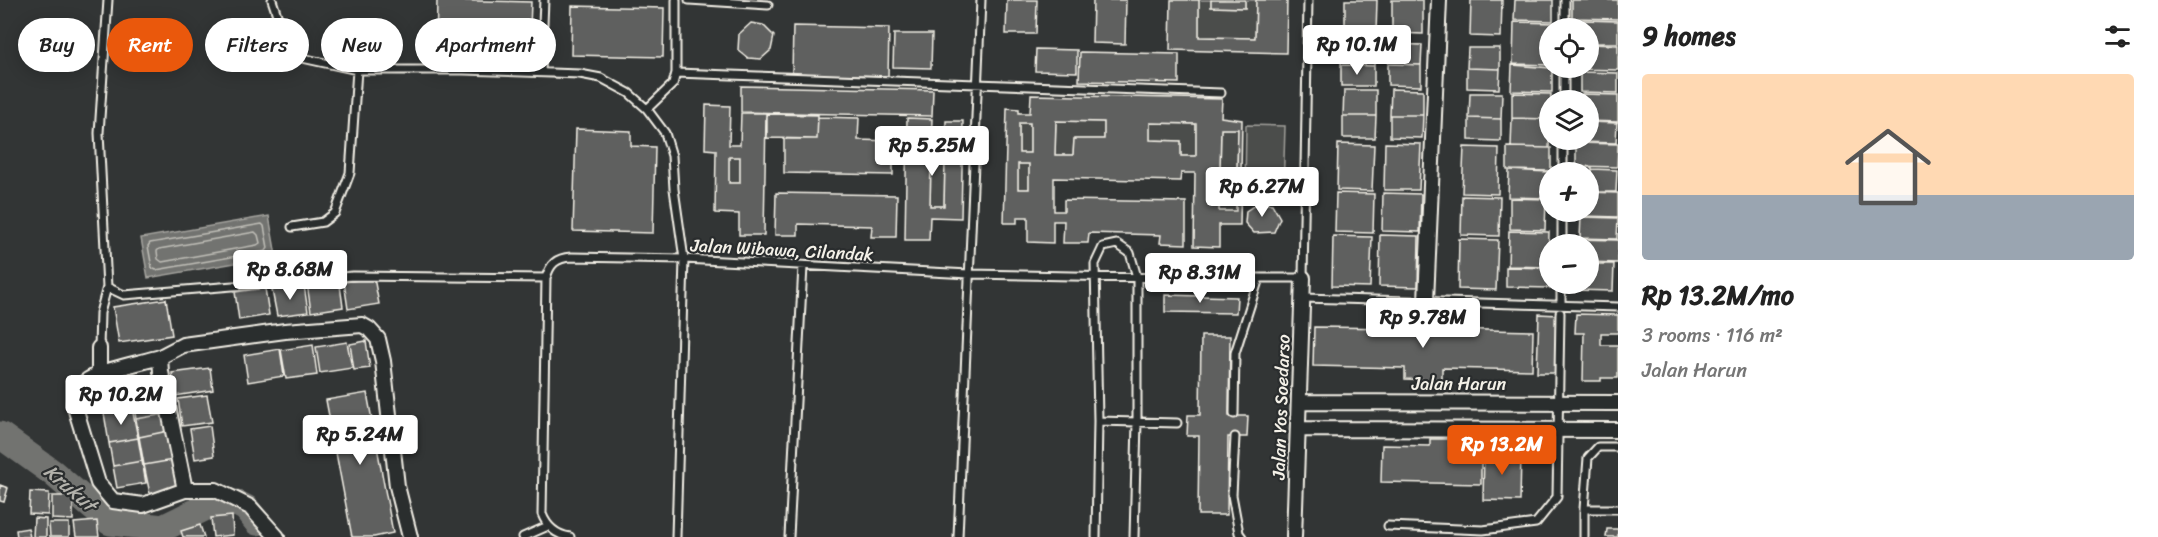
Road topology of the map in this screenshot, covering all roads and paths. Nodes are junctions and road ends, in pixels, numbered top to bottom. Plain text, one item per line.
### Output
1 (108, 0) edge
2 (272, 0) edge
3 (544, 0) edge
4 (676, 0) edge
5 (689, 0) edge
6 (981, 0) edge
7 (1308, 0) edge
8 (1438, 0) edge
9 (1565, 0) edge
10 (768, 5) dead end
11 (543, 18) edge
12 (1565, 18) edge
13 (321, 62) edge
14 (357, 72) edge
15 (541, 72) edge
16 (676, 73) junction
17 (977, 84) junction
18 (1221, 93) dead end
19 (647, 109) junction
20 (292, 227) dead end
21 (684, 260) junction
22 (803, 266) junction
23 (969, 274) junction
24 (1096, 277) junction
25 (1137, 277) junction
26 (546, 278) junction
27 (1259, 278) junction
28 (1303, 278) junction
29 (107, 287) junction
30 (1561, 294) edge
31 (1303, 298) junction
32 (1426, 302) junction
33 (1618, 307) edge
34 (1560, 309) junction
35 (99, 348) joint
36 (160, 357) junction
37 (99, 375) junction
38 (1299, 402) junction
39 (1560, 402) junction
40 (1618, 404) edge
41 (1234, 414) dead end
42 (1098, 421) junction
43 (1137, 422) junction
44 (1177, 423) dead end
45 (1298, 429) junction
46 (1560, 430) junction
47 (1618, 430) edge
48 (1235, 437) dead end
49 (1618, 447) edge
50 (185, 490) junction
51 (1584, 509) junction
52 (1618, 509) edge
53 (548, 526) junction
54 (1388, 526) dead end
55 (277, 537) edge
56 (410, 537) edge
57 (523, 537) edge
58 (570, 537) edge
59 (676, 537) edge
60 (789, 537) edge
61 (958, 537) edge
62 (1096, 537) edge
63 (1134, 537) edge
64 (1242, 537) edge
65 (1294, 537) edge
66 (1584, 537) edge

1 - 29 lane
2 - 13 lane
3 - 11 lane
4 - 16 lane
5 - 10 lane
6 - 17 lane
7 - 28 lane
8 - 32 street
9 - 12 lane
14 - 20 lane
15 - 19 lane
16 - 17 lane
16 - 19 lane
17 - 18 lane
17 - 23 lane
19 - 21 lane
21 - 22 lane, Jalan Wibawa, Cilandak
21 - 26 lane, Jalan Wibawa, Cilandak
21 - 59 lane
22 - 23 lane, Jalan Wibawa, Cilandak
22 - 60 lane
23 - 24 lane, Jalan Wibawa, Cilandak
23 - 61 lane
24 - 25 lane, Jalan Wibawa, Cilandak
24 - 25 lane
24 - 42 lane
25 - 27 lane, Jalan Wibawa, Cilandak
25 - 43 lane
26 - 29 lane
26 - 53 lane
27 - 28 lane, Jalan Wibawa, Cilandak
27 - 41 lane
28 - 31 street, Jalan Yos Soedarso
29 - 35 lane
30 - 34 lane
31 - 32 lane
31 - 38 street, Jalan Yos Soedarso
32 - 34 lane
33 - 34 lane
34 - 39 lane
35 - 37 street
36 - 37 street
36 - 50 street
36 - 56 street
37 - 50 street
38 - 39 street, Jalan Harun
38 - 45 street, Jalan Yos Soedarso
39 - 40 street, Jalan Harun
39 - 46 lane
42 - 43 lane
42 - 62 lane
43 - 44 lane
43 - 63 lane
45 - 46 street
45 - 65 street, Jalan Yos Soedarso
46 - 47 street
46 - 54 lane
48 - 64 lane
49 - 51 lane
50 - 55 street
51 - 52 lane
51 - 66 lane
53 - 57 lane
53 - 58 lane

